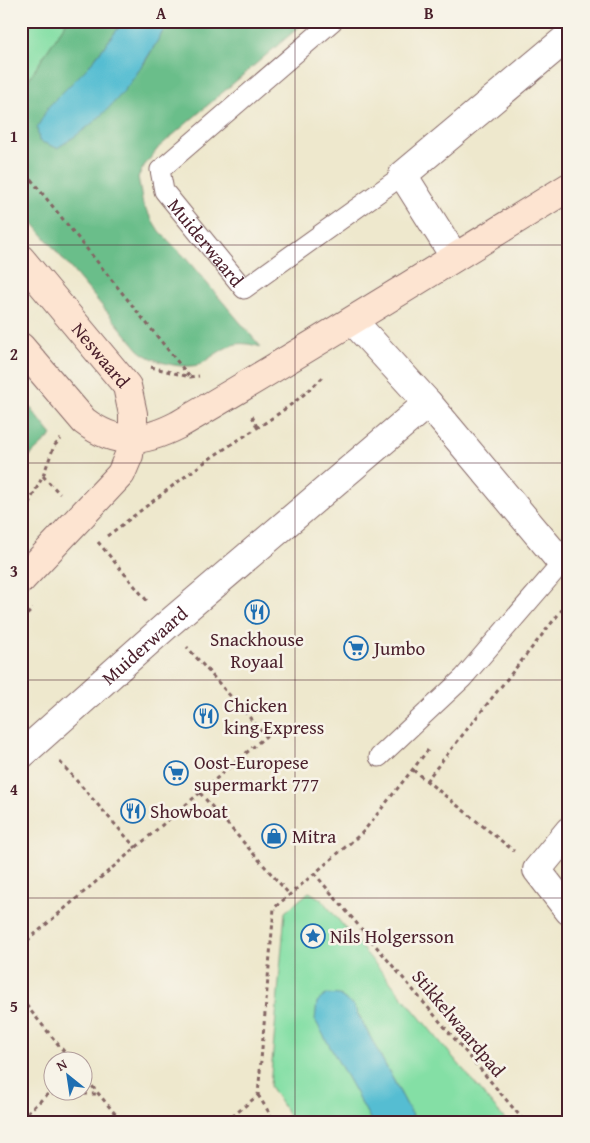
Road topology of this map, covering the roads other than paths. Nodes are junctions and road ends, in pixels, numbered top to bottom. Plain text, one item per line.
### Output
1 (333, 21) edge
2 (569, 36) edge
3 (403, 175) junction
4 (569, 187) edge
5 (454, 256) junction
6 (21, 259) edge
7 (352, 321) junction
8 (21, 347) edge
9 (428, 403) junction
10 (131, 440) junction
11 (562, 563) joint
12 (21, 580) edge
13 (31, 746) edge
14 (378, 757) dead end
15 (569, 831) edge
16 (569, 911) edge

1 - 3 lane, Muiderwaard
2 - 3 street, Muiderwaard
3 - 5 street
4 - 5 main road
5 - 7 main road
6 - 10 main road, Neswaard
7 - 9 street
7 - 10 main road
8 - 10 main road
9 - 11 street
9 - 13 street, Muiderwaard
10 - 12 main road
11 - 14 lane
15 - 16 street

